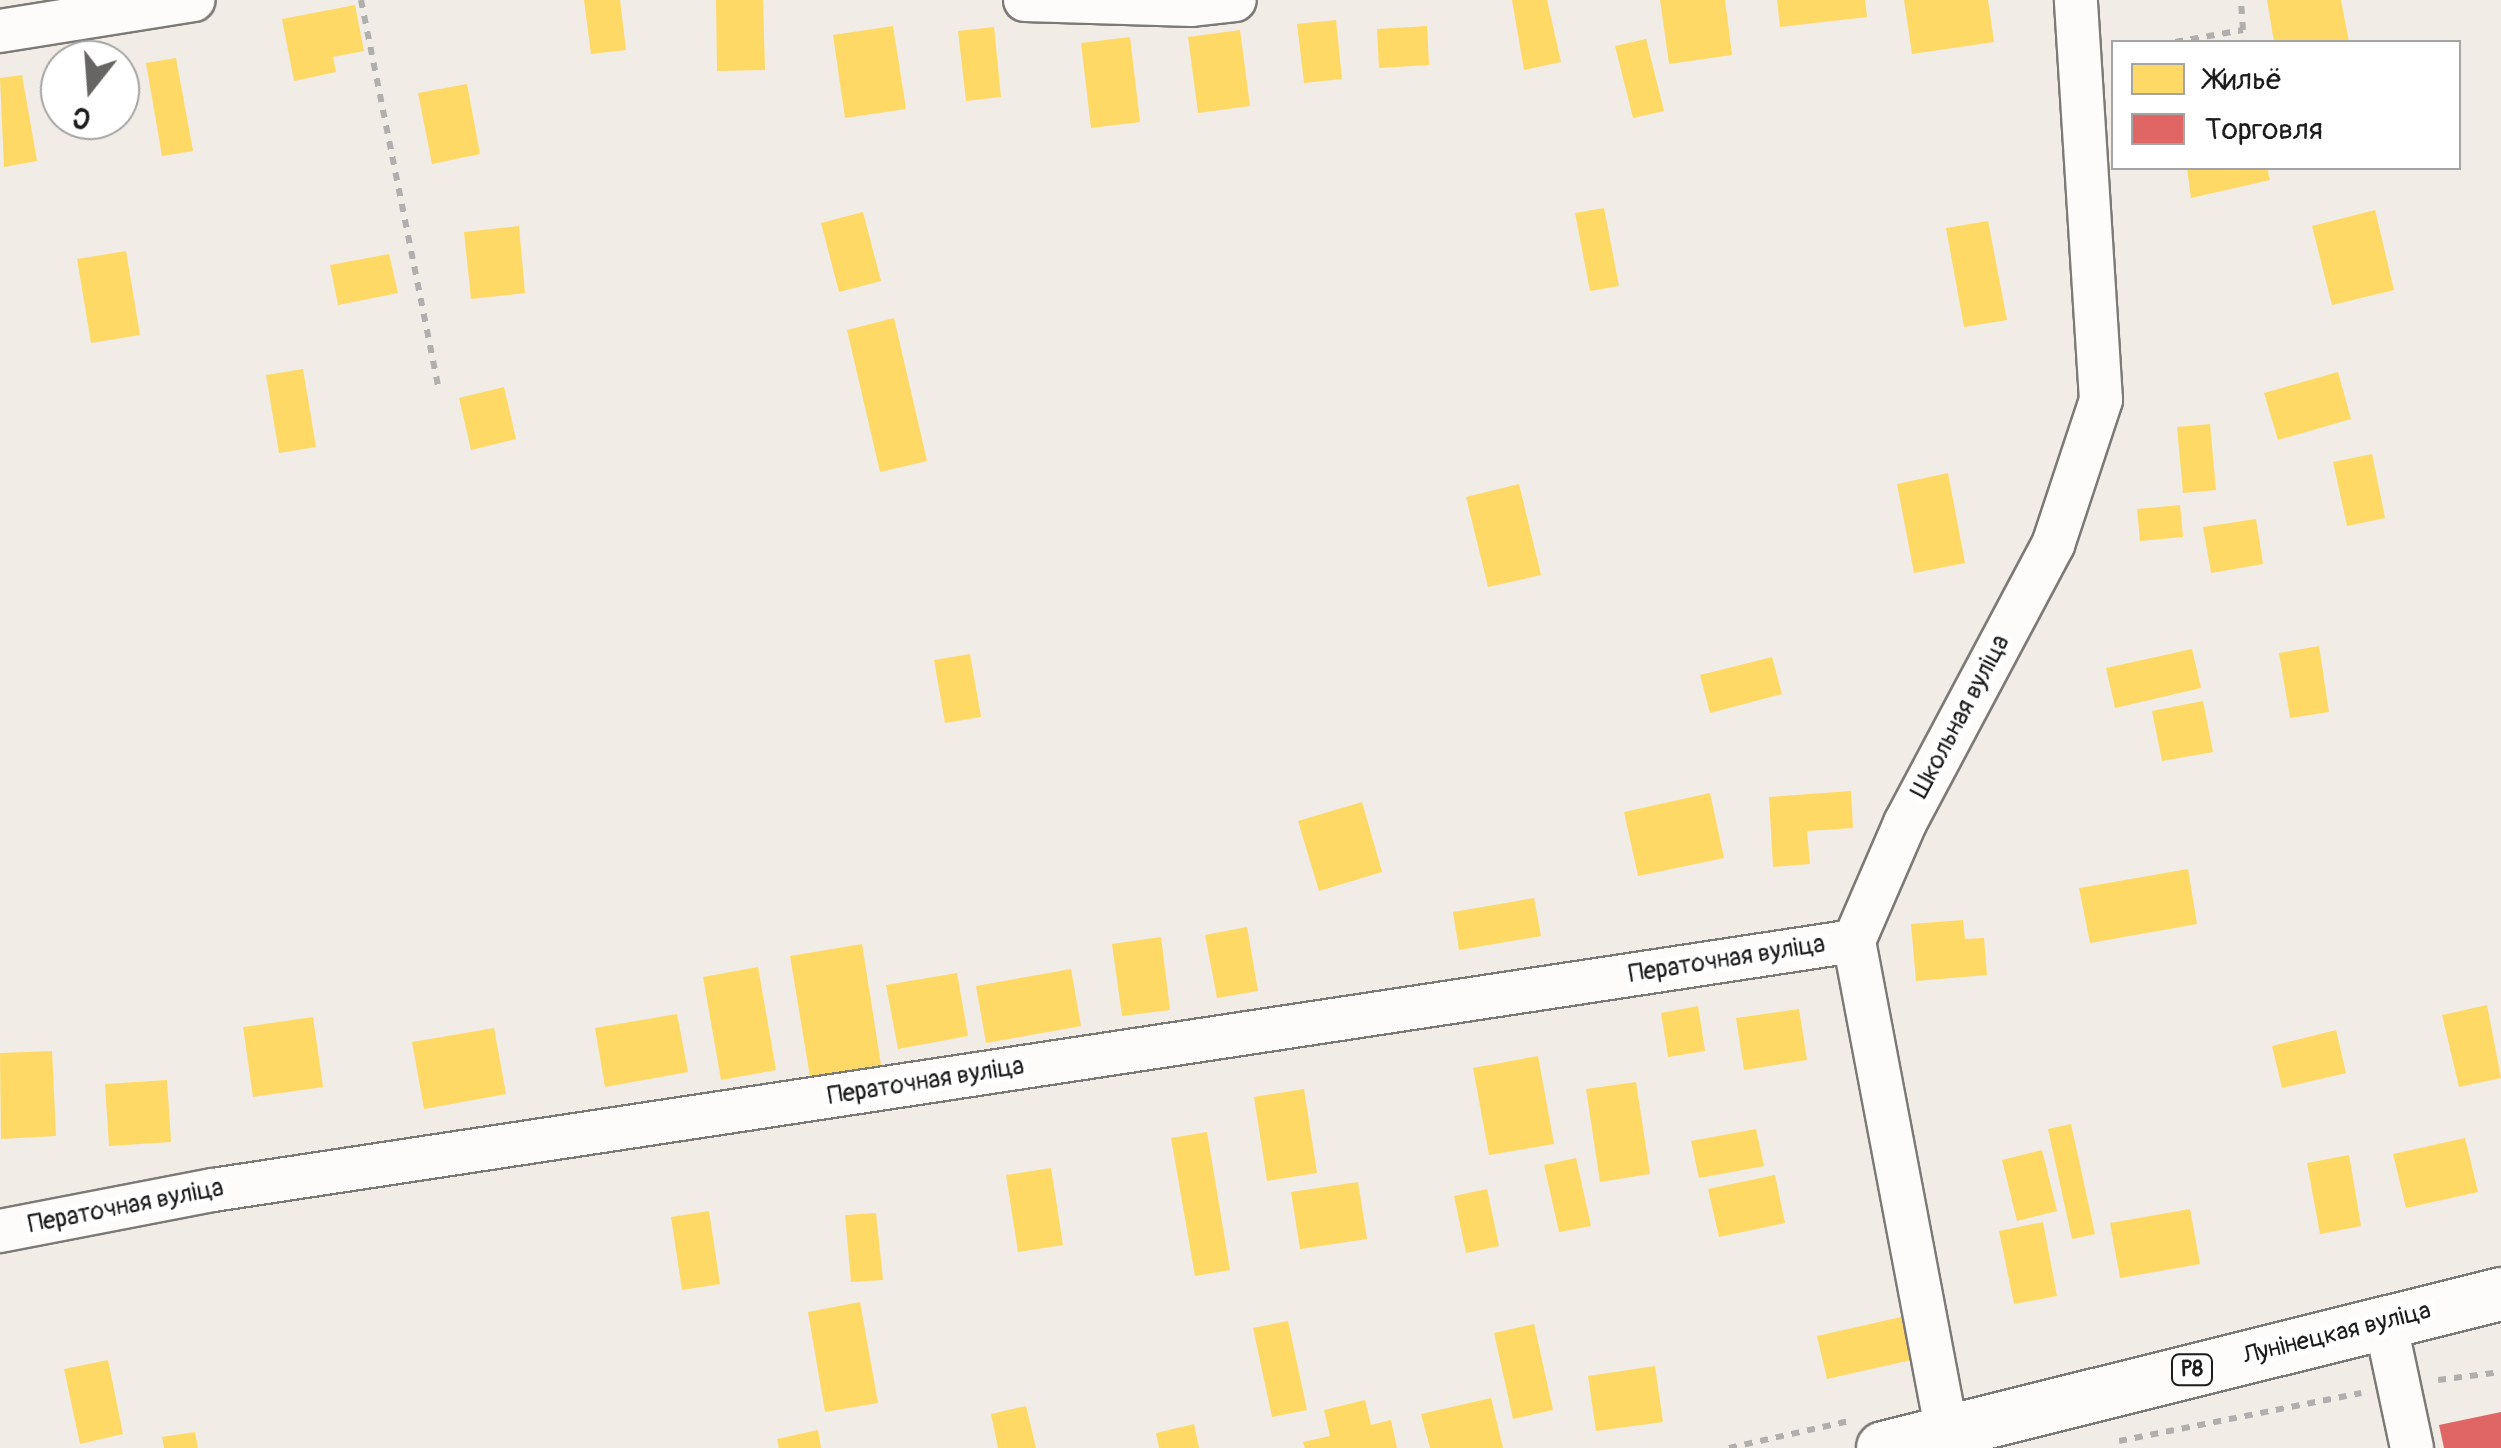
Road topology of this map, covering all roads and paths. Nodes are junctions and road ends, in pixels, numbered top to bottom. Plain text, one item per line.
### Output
1 (194, 0) edge
2 (361, 0) edge
3 (1026, 0) edge
4 (1235, 0) edge
5 (2076, 0) edge
6 (2241, 0) edge
7 (0, 31) edge
8 (2186, 40) edge
9 (438, 387) dead end
10 (1854, 941) junction
11 (0, 1231) edge
12 (2501, 1294) edge
13 (2385, 1321) junction
14 (2501, 1372) edge
15 (2398, 1386) junction
16 (1872, 1433) edge
17 (1947, 1433) junction
18 (2101, 1444) dead end
19 (1729, 1448) edge
20 (2412, 1448) edge

1 - 7 street
2 - 9 path
3 - 4 street
5 - 10 street, Школьная вуліца
6 - 8 path
10 - 11 street, Ператочная вуліца
10 - 17 street
12 - 13 main road, Лунінецкая вуліца / Р8
13 - 15 street
13 - 17 main road, Лунінецкая вуліца / Р8
14 - 15 path
15 - 18 path
15 - 20 street
16 - 17 main road, Лунінецкая вуліца / Р8
16 - 19 path

